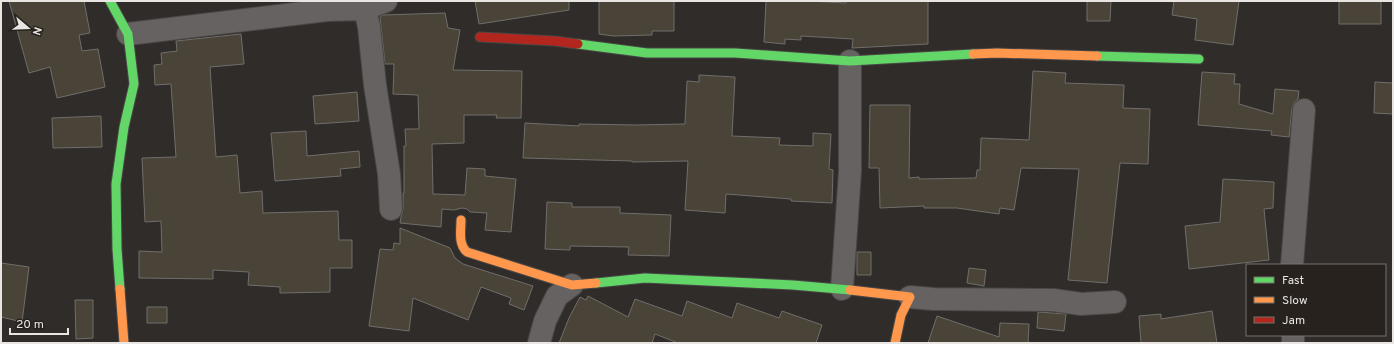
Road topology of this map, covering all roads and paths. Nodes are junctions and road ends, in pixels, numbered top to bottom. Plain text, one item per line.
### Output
1 (110, 1) edge
2 (386, 1) edge
3 (327, 5) edge
4 (365, 9) junction
5 (128, 34) junction
6 (480, 37) dead end
7 (1199, 59) dead end
8 (850, 61) junction
9 (1304, 110) dead end
10 (391, 209) dead end
11 (461, 220) dead end
12 (1292, 264) edge
13 (572, 284) junction
14 (842, 289) junction
15 (910, 297) junction
16 (1115, 302) dead end
17 (124, 343) edge
18 (539, 343) edge
19 (894, 343) edge

1 - 5 street
2 - 4 street
3 - 4 street
3 - 5 street
4 - 10 street
5 - 17 street
6 - 8 street
7 - 8 street
8 - 14 street
9 - 12 street
11 - 13 street
13 - 14 street
13 - 18 street
14 - 15 street
15 - 16 street
15 - 19 street

